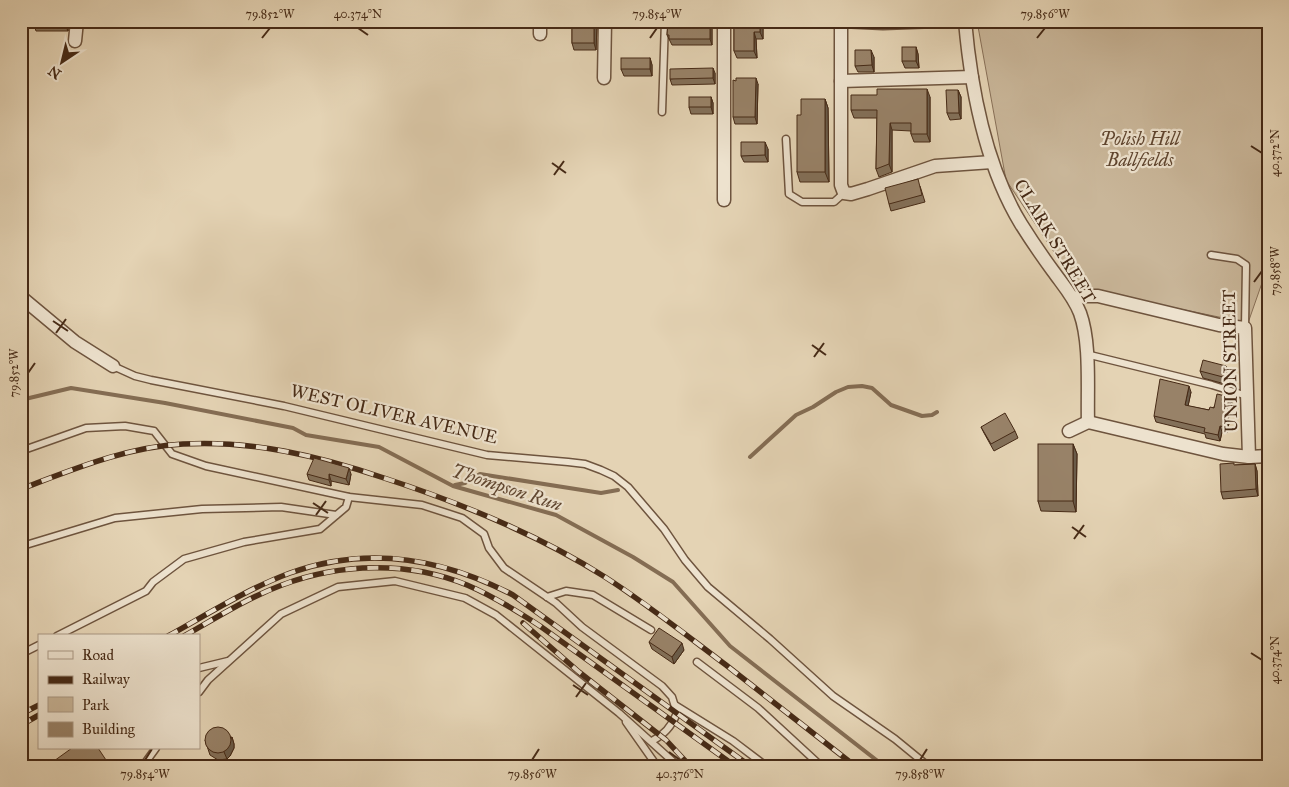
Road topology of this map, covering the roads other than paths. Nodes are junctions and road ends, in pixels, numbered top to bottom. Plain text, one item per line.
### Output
1 (77, 21) edge
2 (605, 21) edge
3 (665, 21) edge
4 (724, 21) edge
5 (965, 22) edge
6 (841, 23) edge
7 (75, 41) dead end
8 (604, 78) dead end
9 (972, 78) junction
10 (841, 81) junction
11 (662, 112) dead end
12 (786, 138) dead end
13 (992, 162) junction
14 (844, 193) junction
15 (724, 200) dead end
16 (1211, 255) dead end
17 (1073, 298) junction
18 (23, 302) edge
19 (1245, 328) junction
20 (1086, 354) junction
21 (113, 366) joint
22 (1247, 396) junction
23 (1088, 422) junction
24 (1069, 431) dead end
25 (21, 451) edge
26 (1268, 456) edge
27 (1249, 457) junction
28 (349, 497) junction
29 (336, 515) junction
30 (29, 544) dead end
31 (547, 597) junction
32 (651, 630) dead end
33 (61, 634) edge
34 (38, 646) edge
35 (21, 654) edge
36 (230, 661) junction
37 (697, 662) dead end
38 (200, 668) edge
39 (200, 691) edge
40 (674, 706) junction
41 (620, 713) junction
42 (652, 741) junction
43 (155, 750) edge
44 (144, 766) edge
45 (656, 766) edge
46 (678, 766) edge
47 (766, 766) edge
48 (821, 766) edge
49 (928, 766) edge

1 - 7 street
2 - 8 street
3 - 11 lane
4 - 15 street
5 - 6 lane
5 - 9 street, CLARK STREET
6 - 10 street
9 - 10 street
9 - 13 street, CLARK STREET
10 - 14 street
12 - 14 lane
13 - 14 street
13 - 17 street, CLARK STREET
16 - 19 lane, UNION STREET
17 - 19 street
17 - 20 street, CLARK STREET
18 - 21 street, WEST OLIVER AVENUE
19 - 22 street, UNION STREET
20 - 22 lane
20 - 23 street, CLARK STREET
21 - 49 lane, WEST OLIVER AVENUE
22 - 27 street, UNION STREET
23 - 24 street
23 - 27 street
25 - 28 lane
26 - 27 street
28 - 29 lane
28 - 31 lane
29 - 30 lane
29 - 33 lane
31 - 32 lane
31 - 40 lane
34 - 35 lane
36 - 38 lane
36 - 39 lane
36 - 41 lane
37 - 48 lane
40 - 42 lane
40 - 47 lane
41 - 42 lane
41 - 45 lane
42 - 46 lane
43 - 44 lane

